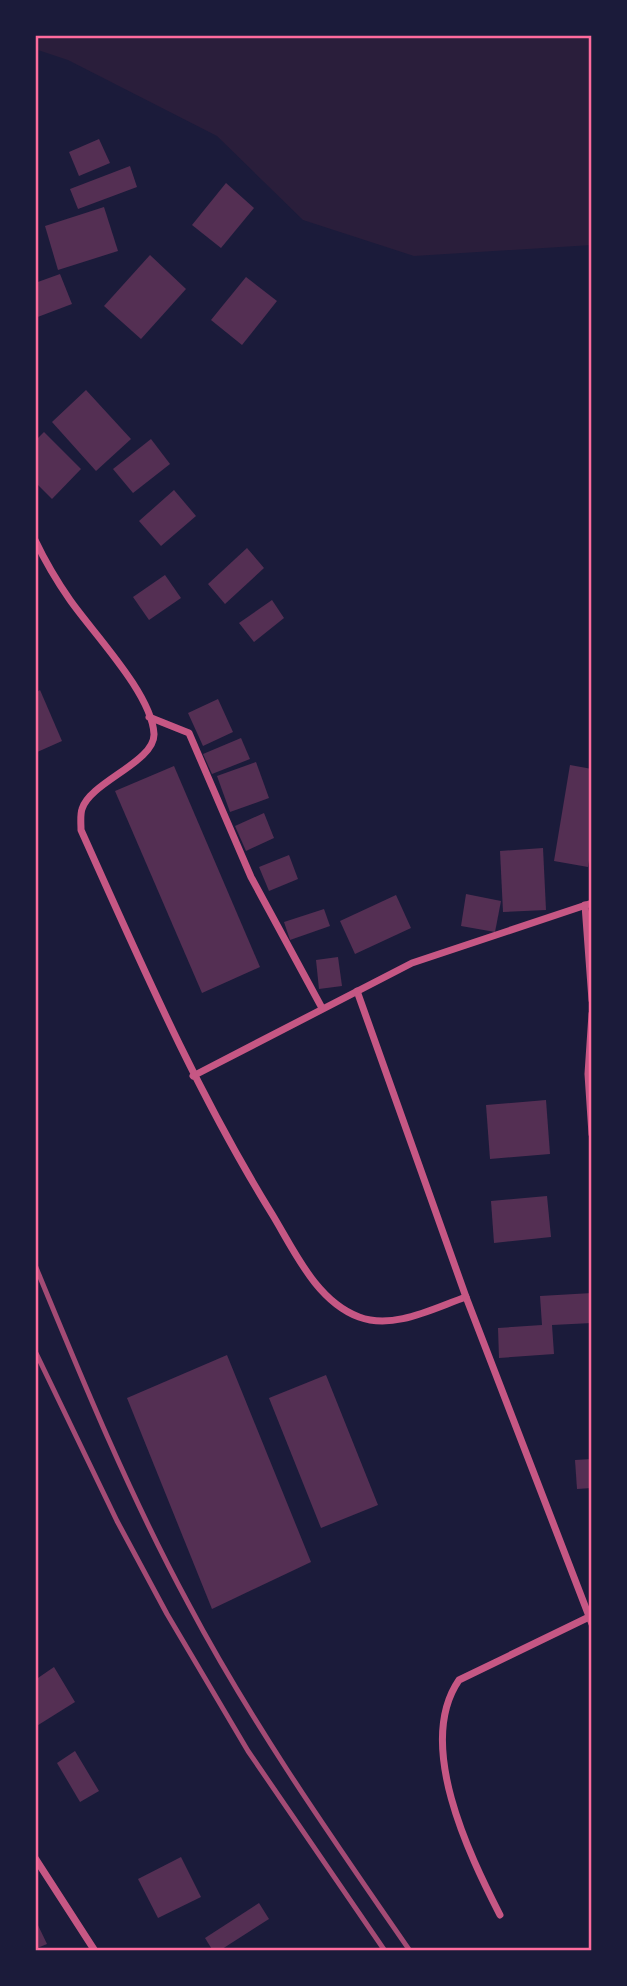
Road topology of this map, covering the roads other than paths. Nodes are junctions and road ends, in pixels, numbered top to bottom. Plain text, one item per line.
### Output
1 (35, 540) edge
2 (149, 717) junction
3 (588, 904) edge
4 (356, 991) junction
5 (592, 1000) edge
6 (322, 1008) junction
7 (592, 1014) edge
8 (193, 1076) junction
9 (592, 1134) edge
10 (466, 1297) junction
11 (591, 1621) edge
12 (35, 1858) edge
13 (500, 1915) dead end
14 (95, 1951) edge

1 - 2 street
2 - 6 street
2 - 8 street
3 - 4 street
3 - 5 street
4 - 6 street
4 - 10 street
6 - 8 street
7 - 9 street
8 - 10 street
10 - 11 street
11 - 13 street
12 - 14 street

